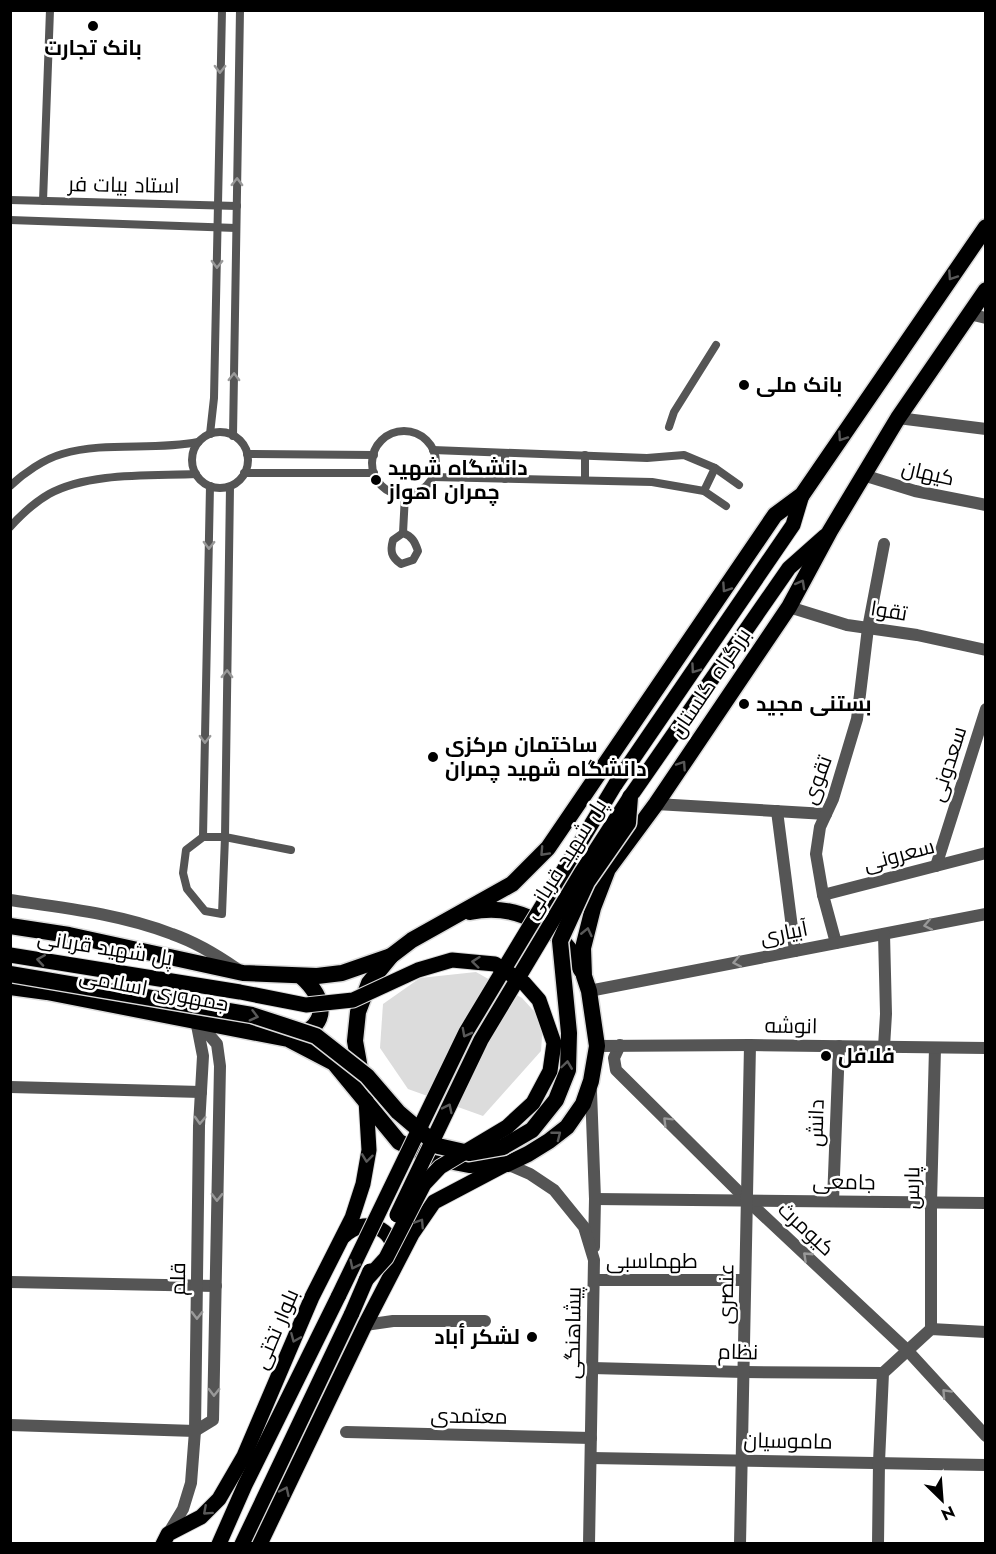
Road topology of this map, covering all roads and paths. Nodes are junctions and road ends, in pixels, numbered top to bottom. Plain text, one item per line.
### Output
1 (50, 10) edge
2 (222, 10) edge
3 (240, 10) edge
4 (10, 200) edge
5 (43, 201) junction
6 (218, 206) junction
7 (237, 206) junction
8 (10, 220) edge
9 (217, 228) junction
10 (237, 228) junction
11 (986, 228) edge
12 (986, 290) edge
13 (977, 316) edge
14 (716, 345) dead end
15 (898, 418) junction
16 (669, 427) dead end
17 (986, 429) edge
18 (210, 434) junction
19 (233, 436) junction
20 (198, 442) junction
21 (433, 450) junction
22 (247, 453) junction
23 (505, 453) junction
24 (374, 455) junction
25 (585, 455) junction
26 (715, 468) junction
27 (374, 472) junction
28 (244, 473) junction
29 (196, 474) junction
30 (863, 475) junction
31 (432, 477) junction
32 (505, 479) junction
33 (585, 480) junction
34 (739, 484) dead end
35 (10, 486) edge
36 (210, 486) junction
37 (230, 487) junction
38 (704, 491) junction
39 (405, 495) junction
40 (802, 495) junction
41 (986, 505) edge
42 (726, 507) dead end
43 (10, 527) edge
44 (830, 531) junction
45 (403, 534) dead end
46 (884, 544) dead end
47 (789, 607) junction
48 (868, 628) junction
49 (986, 650) edge
50 (986, 709) edge
51 (630, 797) junction
52 (656, 804) junction
53 (777, 811) junction
54 (826, 814) junction
55 (203, 837) junction
56 (225, 837) junction
57 (291, 850) dead end
58 (986, 853) edge
59 (936, 866) junction
60 (823, 895) junction
61 (10, 900) edge
62 (461, 914) junction
63 (986, 914) edge
64 (10, 926) edge
65 (884, 934) junction
66 (836, 943) junction
67 (795, 951) junction
68 (10, 956) edge
69 (391, 956) junction
70 (243, 973) junction
71 (10, 974) edge
72 (301, 976) junction
73 (587, 984) junction
74 (10, 987) edge
75 (196, 1020) junction
76 (288, 1039) junction
77 (620, 1045) junction
78 (750, 1045) junction
79 (597, 1046) junction
80 (839, 1046) junction
81 (884, 1047) junction
82 (935, 1048) junction
83 (986, 1048) edge
84 (591, 1081) junction
85 (10, 1087) edge
86 (201, 1092) junction
87 (366, 1100) junction
88 (507, 1164) junction
89 (595, 1199) junction
90 (747, 1200) junction
91 (833, 1201) junction
92 (931, 1202) junction
93 (986, 1203) edge
94 (340, 1242) junction
95 (594, 1260) junction
96 (394, 1267) junction
97 (366, 1280) junction
98 (594, 1280) junction
99 (745, 1280) junction
100 (10, 1282) edge
101 (197, 1286) junction
102 (216, 1286) junction
103 (485, 1321) dead end
104 (365, 1324) junction
105 (932, 1329) junction
106 (986, 1332) edge
107 (907, 1350) junction
108 (592, 1368) junction
109 (744, 1372) junction
110 (883, 1373) junction
111 (10, 1425) edge
112 (195, 1431) junction
113 (346, 1432) dead end
114 (986, 1436) edge
115 (591, 1438) junction
116 (591, 1458) junction
117 (742, 1460) junction
118 (879, 1462) junction
119 (986, 1465) edge
120 (166, 1538) edge
121 (219, 1544) edge
122 (242, 1544) edge
123 (260, 1544) edge
124 (589, 1544) edge
125 (740, 1544) edge
126 (878, 1544) edge

1 - 5 lane
2 -> 6 lane
7 -> 3 lane
4 - 5 lane, استاد بیات فر
5 - 6 lane, استاد بیات فر
6 - 7 lane, استاد بیات فر
6 - 9 lane
7 - 10 lane
8 - 9 lane, استاد بیات فر
9 - 10 lane, استاد بیات فر
9 -> 18 lane
19 -> 10 lane
11 -> 40 highway
12 - 13 highway, بزرگراه گلستان
13 - 15 highway, بزرگراه گلستان
14 - 16 lane
15 - 17 street
15 - 30 highway, بزرگراه گلستان
18 - 19 lane
18 - 20 lane
19 - 22 lane
20 - 29 lane
20 - 35 lane
21 - 23 lane
21 - 24 lane
21 - 31 lane
22 - 24 lane
22 - 28 lane
23 - 25 lane
23 - 32 lane
24 - 27 lane
25 - 26 lane
25 - 33 lane
26 - 34 lane
26 - 38 lane
27 - 28 lane
27 - 39 lane
28 - 37 lane
29 - 36 lane
29 - 43 lane
30 - 41 street, کیهان
30 - 44 highway, بزرگراه گلستان
31 - 32 lane
31 - 39 lane
32 - 33 lane
33 - 38 lane
36 - 37 lane
36 -> 55 lane
56 -> 37 lane
38 - 42 lane
39 - 45 lane
40 -> 62 highway
40 -> 121 main road, پل شهید قربانی, bridge
47 -> 44 highway, بزرگراه گلستان
44 - 51 main road
46 - 48 street, تقوی
47 - 48 street, تقوا
52 -> 47 highway, بزرگراه گلستان
48 - 49 street, تقوا
48 - 54 street, تقوی
50 - 59 street, سعدونی
71 -> 51 highway, پل شهید قربانی, bridge
97 -> 51 main road, پل شهید قربانی, bridge
52 - 53 street
73 -> 52 highway, بزرگراه گلستان
53 - 54 street
53 - 67 street
54 - 60 street, تقوی
55 - 56 lane
55 - 56 lane
56 - 57 lane
58 - 59 street, سعرونی
59 - 60 street, سعرونی
60 - 66 street, تقوی
61 - 70 street
62 - 69 highway
62 - 73 highway
63 -> 65 street, آبیاری
64 - 70 highway, جمهوری اسلامی
65 - 66 street, آبیاری
65 - 81 street
66 - 67 street, آبیاری
67 -> 73 street, آبیاری
97 -> 68 main road, پل شهید قربانی, bridge
69 - 72 highway, جمهوری اسلامی
69 - 87 highway
70 - 72 highway, جمهوری اسلامی
72 - 76 highway
73 - 79 highway, بزرگراه گلستان
74 - 75 highway, جمهوری اسلامی
75 - 76 highway, جمهوری اسلامی
75 - 86 street, قلم
75 -> 102 street
76 - 87 highway, جمهوری اسلامی
77 - 78 street, انوشه
77 - 79 street, انوشه
90 -> 77 street, کیومرث
78 - 80 street, انوشه
78 - 90 street, عنصری
79 - 84 highway, بزرگراه گلستان
80 - 81 street, انوشه
80 - 91 street, دانش
81 - 82 street, انوشه
82 - 83 street, انوشه
82 - 92 street, پارس
88 -> 84 highway, بزرگراه گلستان
84 - 89 street
85 - 86 street
86 -> 101 street, قلم
87 - 88 highway, جمهوری اسلامی
87 -> 94 main road, بلوار تختی
88 - 95 street, پیشاهنگی
96 -> 88 main road
89 - 90 street, جامعی
89 - 95 street
90 - 91 street, جامعی
90 - 99 street, عنصری
107 -> 90 street, کیومرث
91 - 92 street, جامعی
92 - 93 street, جامعی
92 - 105 street, پارس
94 - 96 main road
94 -> 120 main road, بلوار تختی
95 - 98 street, پیشاهنگی
96 - 104 main road
97 - 122 main road, پل شهید قربانی, bridge
98 - 99 street, طهماسبی
98 - 108 street, پیشاهنگی
99 - 109 street, عنصری
100 - 101 street
101 - 102 street
101 -> 112 street, قلم
102 -> 112 street
103 - 104 street
123 -> 104 main road
105 - 106 street
105 - 107 street
107 - 110 street
114 -> 107 street, کیومرث
108 - 109 street, نظام
108 - 115 street, پیشاهنگی
109 - 110 street, نظام
109 - 117 street, عنصری
110 - 118 street
111 - 112 street
112 - 120 street, قلم
113 - 115 street, معتمدی
115 - 116 street, پیشاهنگی
116 - 117 street, ماموسیان
116 - 124 street, پیشاهنگی
117 - 118 street, ماموسیان
117 - 125 street, عنصری
118 - 119 street, ماموسیان
118 - 126 street

